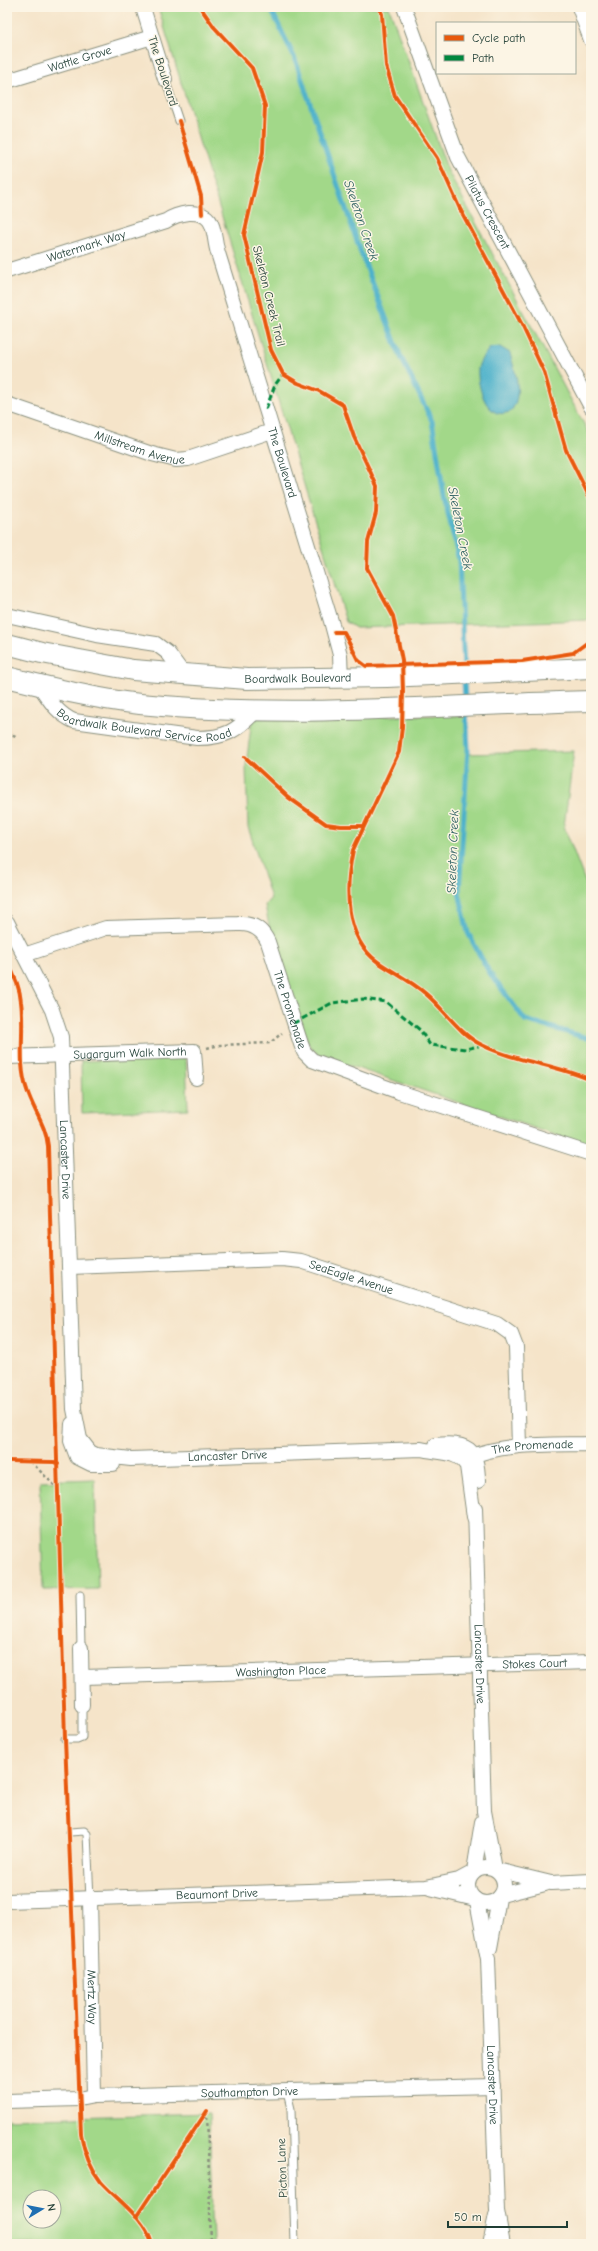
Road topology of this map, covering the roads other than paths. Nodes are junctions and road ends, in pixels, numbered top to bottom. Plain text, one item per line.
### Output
1 (404, 7) edge
2 (579, 7) edge
3 (143, 9) edge
4 (152, 37) junction
5 (591, 40) edge
6 (166, 78) joint
7 (7, 81) edge
8 (179, 120) dead end
9 (200, 218) joint
10 (7, 271) edge
11 (7, 404) edge
12 (591, 408) edge
13 (272, 431) junction
14 (7, 615) edge
15 (7, 644) edge
16 (591, 668) edge
17 (185, 676) junction
18 (7, 677) edge
19 (341, 678) junction
20 (39, 685) junction
21 (591, 701) edge
22 (256, 712) junction
23 (7, 922) edge
24 (24, 954) junction
25 (63, 1055) junction
26 (7, 1057) edge
27 (196, 1078) dead end
28 (591, 1154) edge
29 (70, 1266) junction
30 (591, 1444) edge
31 (519, 1446) junction
32 (469, 1457) junction
33 (80, 1595) dead end
34 (81, 1648) joint
35 (591, 1662) edge
36 (480, 1666) junction
37 (82, 1677) junction
38 (82, 1705) joint
39 (65, 1739) dead end
40 (484, 1811) junction
41 (70, 1832) dead end
42 (496, 1870) junction
43 (473, 1872) junction
44 (591, 1882) edge
45 (551, 1883) junction
46 (426, 1887) junction
47 (500, 1896) junction
48 (90, 1899) junction
49 (476, 1900) junction
50 (7, 1902) edge
51 (488, 1959) junction
52 (493, 2086) junction
53 (287, 2092) junction
54 (94, 2096) junction
55 (7, 2102) edge
56 (497, 2211) junction
57 (295, 2244) edge
58 (490, 2244) edge
59 (503, 2244) edge

1 - 12 street, Pilatus Crescent
2 - 5 street
3 - 4 street, The Boulevard
4 - 6 street, The Boulevard
4 - 7 street, Wattle Grove
6 - 8 lane, The Boulevard
9 - 10 street, Watermark Way
9 - 13 street, The Boulevard
11 - 13 street, Millstream Avenue
13 - 19 street, The Boulevard
14 - 17 street
15 - 17 main road, Boardwalk Boulevard
16 - 19 main road, Boardwalk Boulevard
17 - 19 main road, Boardwalk Boulevard
18 - 20 main road
20 - 22 main road
20 - 22 street, Boardwalk Boulevard Service Road
21 - 22 main road
23 - 24 street, Lancaster Drive
24 - 25 street, Lancaster Drive
24 - 28 street, The Promenade
25 - 26 street, Sugargum Walk North
25 - 27 street, Sugargum Walk North
25 - 29 street, Lancaster Drive
29 - 31 street, SeaEagle Avenue
29 - 32 street, Lancaster Drive
30 - 31 street, The Promenade
31 - 32 street, The Promenade
32 - 36 street, Lancaster Drive
33 - 34 lane
34 - 37 street
35 - 36 street, Stokes Court
36 - 37 street, Washington Place
36 - 40 street, Lancaster Drive
37 - 38 street
38 - 39 lane
40 - 42 street, Lancaster Drive
40 - 43 street, Lancaster Drive
41 - 48 lane
42 - 43 street
42 - 45 street
42 - 47 street
43 - 46 street
43 - 49 street
44 - 45 street
45 - 47 street
46 - 48 street, Beaumont Drive
46 - 49 street
47 - 49 street
47 - 51 street, Lancaster Drive
48 - 50 street, Beaumont Drive
48 - 54 street, Mertz Way
49 - 51 street, Lancaster Drive
51 - 52 street, Lancaster Drive
52 - 53 street, Southampton Drive
52 - 56 street, Lancaster Drive
53 - 54 street, Southampton Drive
53 - 57 lane, Picton Lane
54 - 55 street, Southampton Drive
56 - 58 street, Lancaster Drive
56 - 59 street, Lancaster Drive

